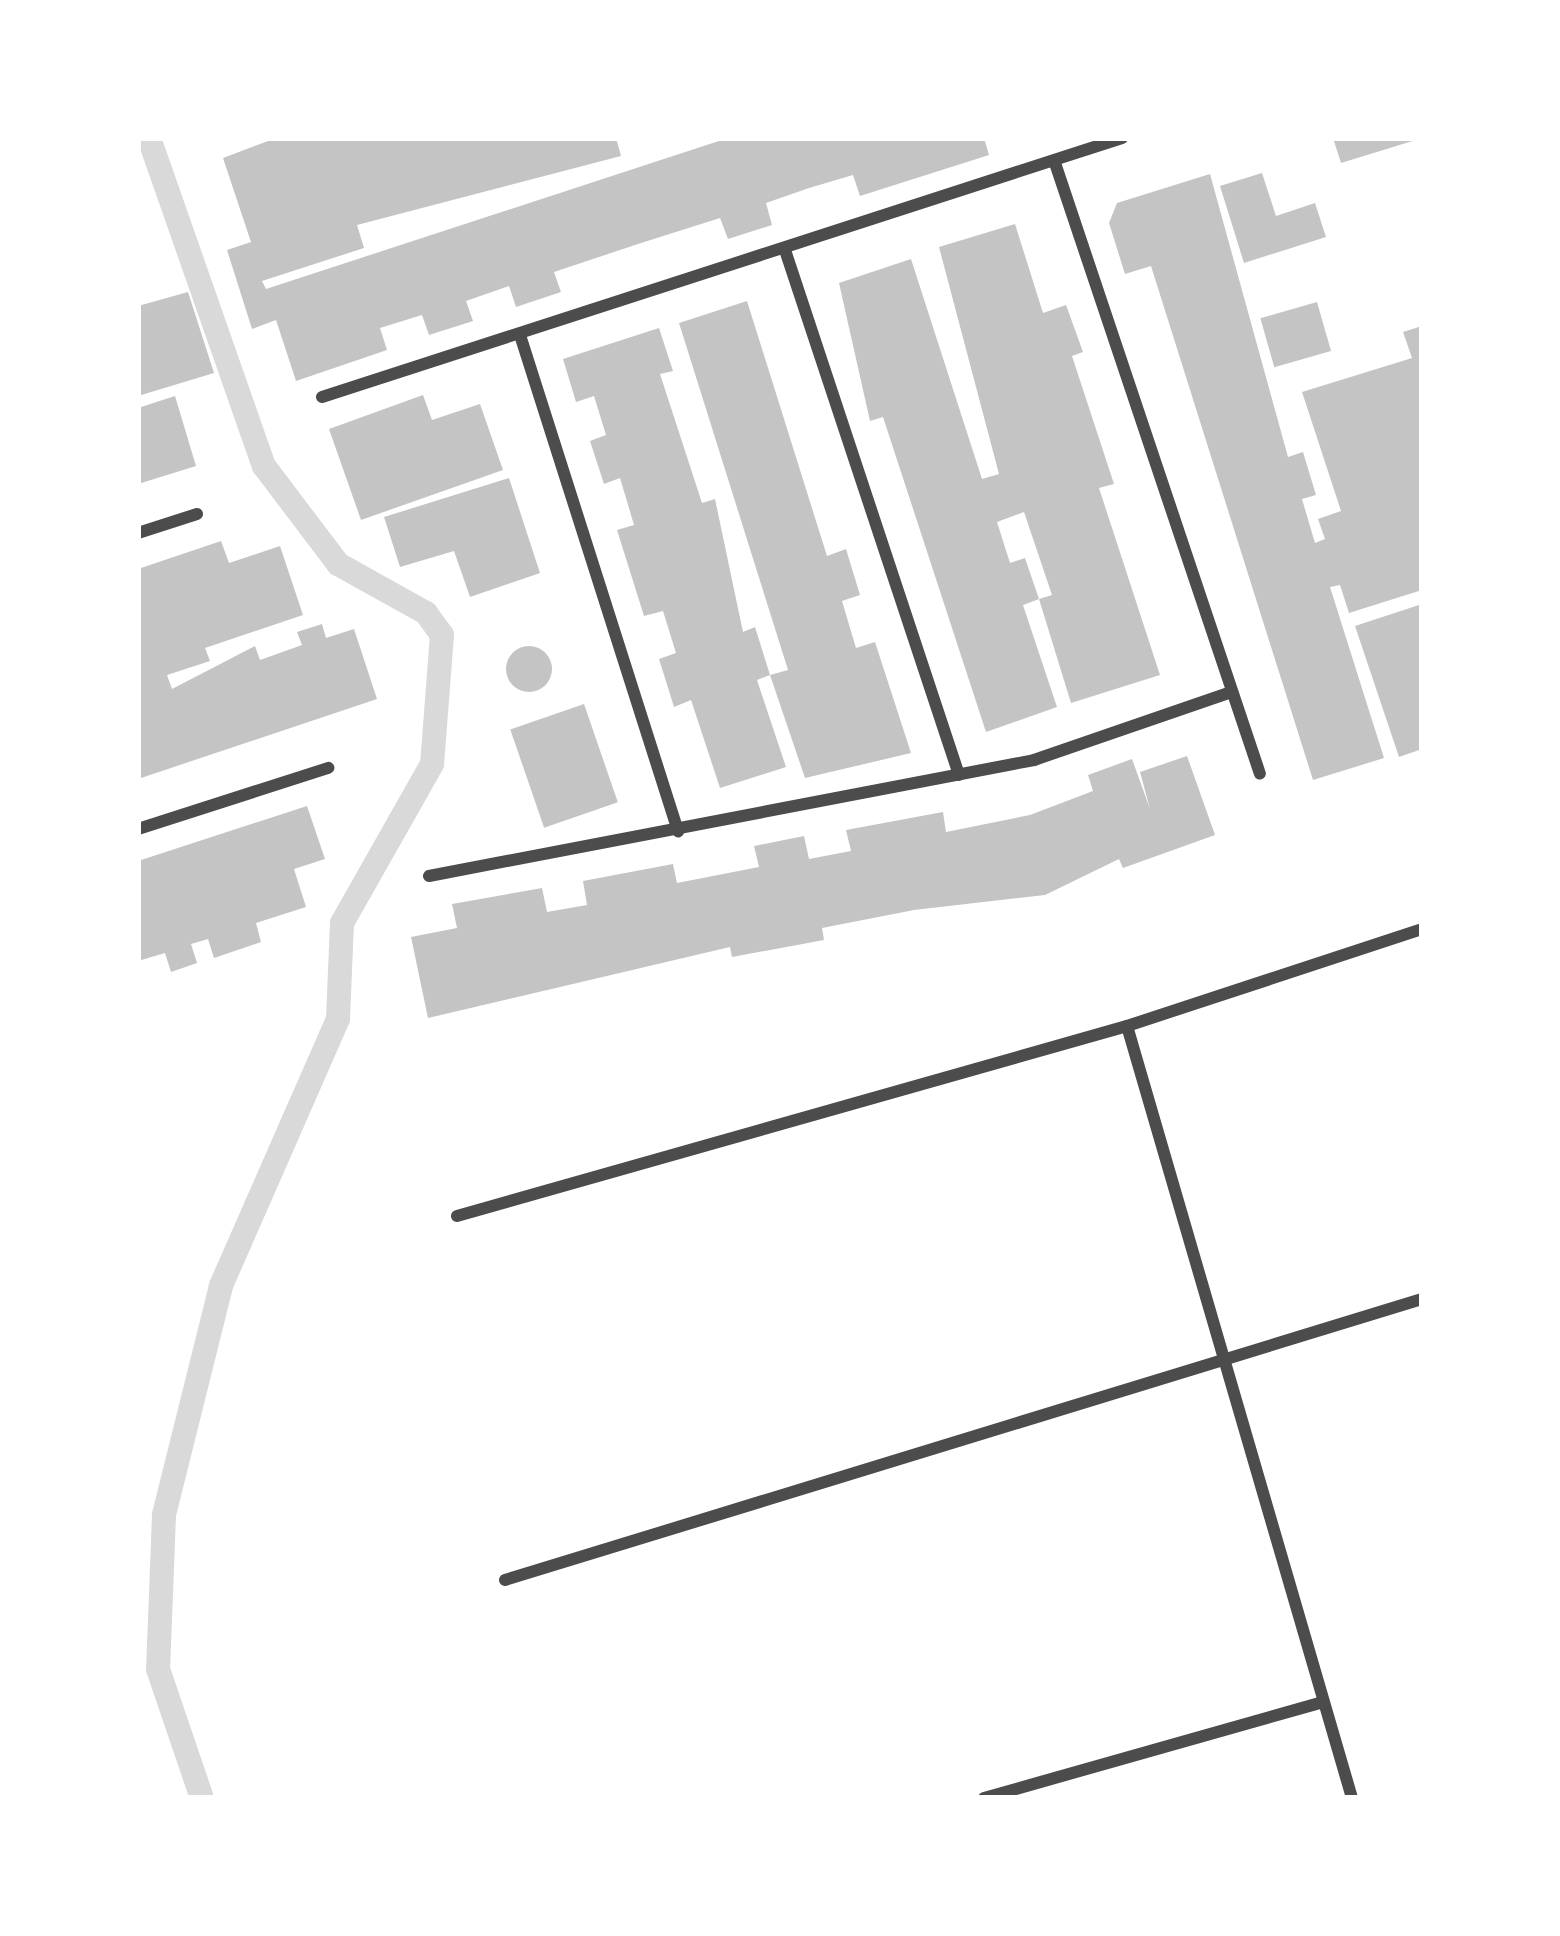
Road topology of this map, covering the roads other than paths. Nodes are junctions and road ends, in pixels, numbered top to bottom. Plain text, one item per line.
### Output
1 (1122, 138) edge
2 (1055, 163) junction
3 (785, 250) junction
4 (520, 335) junction
5 (322, 397) dead end
6 (197, 514) dead end
7 (138, 532) edge
8 (1231, 692) junction
9 (328, 768) dead end
10 (1259, 774) dead end
11 (958, 775) junction
12 (138, 829) edge
13 (677, 831) junction
14 (429, 876) dead end
15 (1422, 929) edge
16 (1127, 1026) junction
17 (457, 1216) dead end
18 (1422, 1299) edge
19 (1226, 1365) junction
20 (505, 1580) dead end
21 (1324, 1702) junction
22 (985, 1798) edge
23 (1352, 1798) edge

1 - 2 street
2 - 3 street
2 - 8 street
3 - 4 street
3 - 11 street
4 - 5 street
4 - 13 street
6 - 7 street
8 - 10 street
8 - 11 street
9 - 12 street
11 - 13 street
13 - 14 street
15 - 16 street
16 - 17 street
16 - 19 street
18 - 19 street
19 - 20 street
19 - 21 street
21 - 22 street
21 - 23 street

